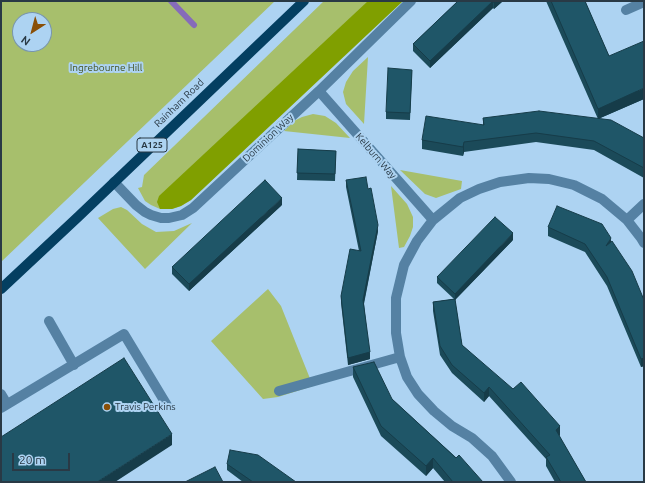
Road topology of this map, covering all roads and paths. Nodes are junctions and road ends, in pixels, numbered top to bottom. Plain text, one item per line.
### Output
1 (304, 1) edge
2 (411, 1) edge
3 (644, 2) edge
4 (626, 10) dead end
5 (319, 91) junction
6 (114, 182) junction
7 (644, 204) edge
8 (433, 220) junction
9 (627, 220) junction
10 (644, 243) edge
11 (1, 289) edge
12 (49, 321) dead end
13 (400, 357) junction
14 (74, 364) junction
15 (279, 391) dead end
16 (1, 394) edge
17 (4, 406) edge
18 (168, 407) dead end
19 (511, 482) edge

1 - 6 main road, Rainham Road / A125
2 - 5 street, Dominion Way
3 - 4 street
5 - 6 street, Dominion Way
5 - 8 street, Kelburn Way
6 - 11 main road, Rainham Road / A125
7 - 9 street
8 - 9 street
8 - 13 street
9 - 10 street
12 - 14 street
13 - 15 street
13 - 19 street
14 - 17 street
14 - 18 street
16 - 17 street

